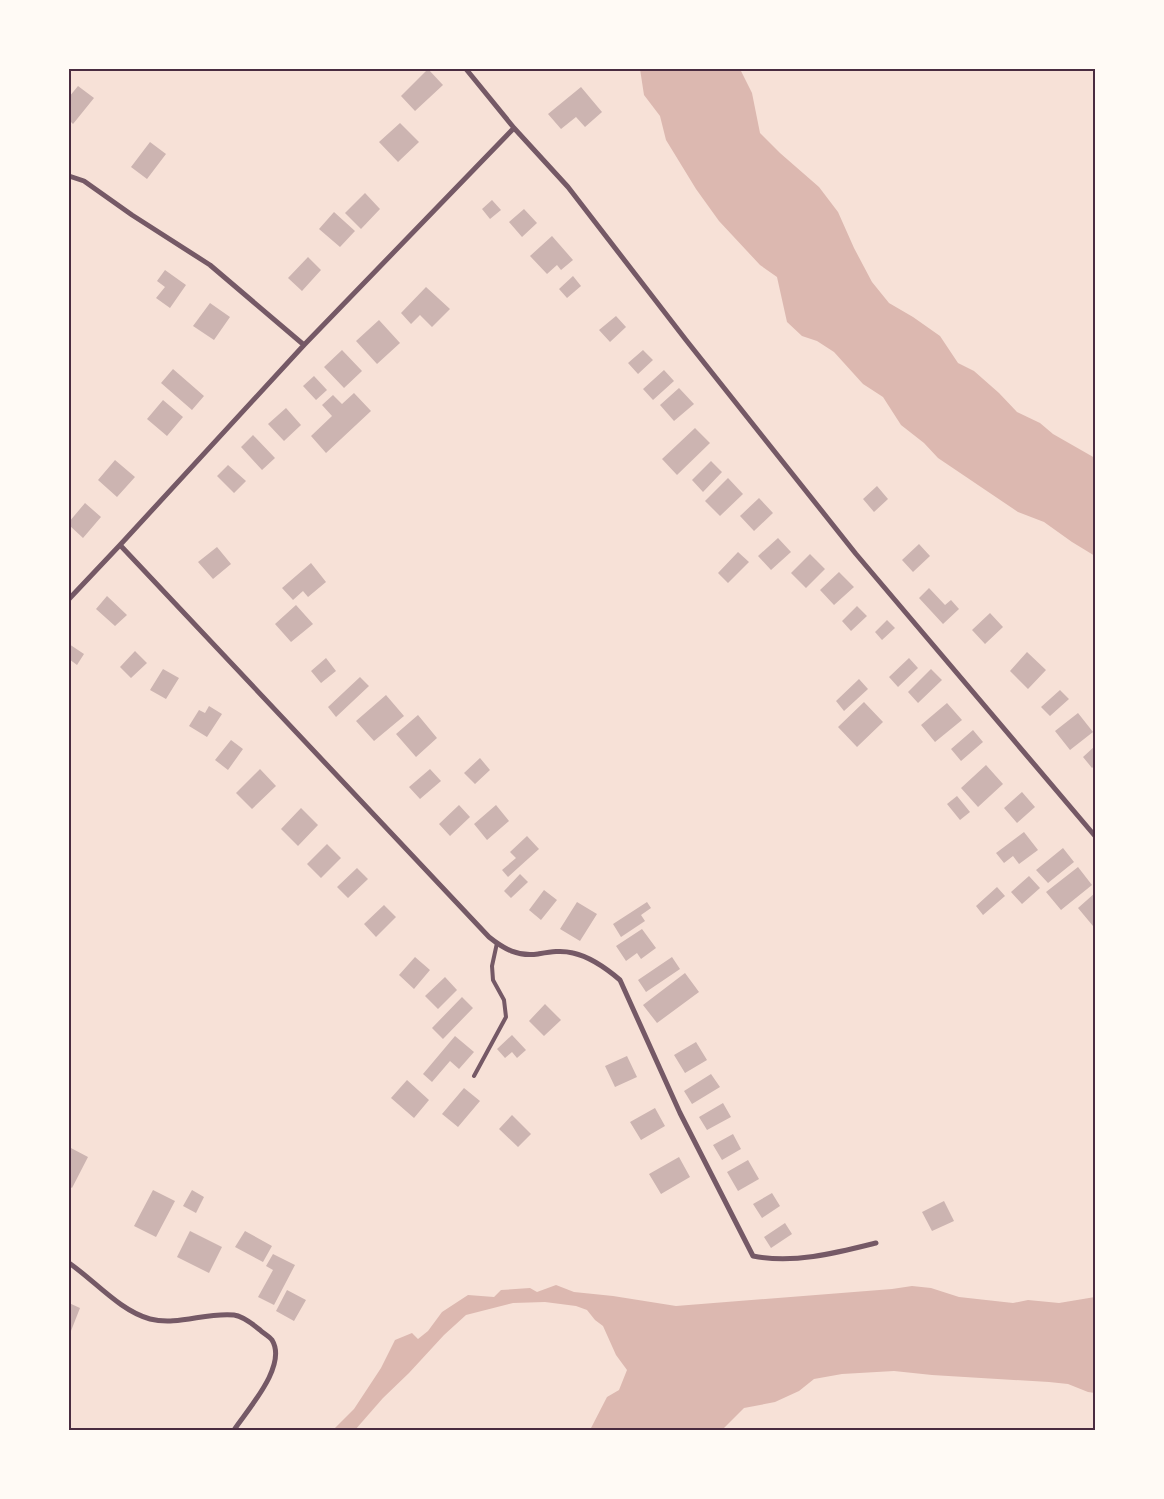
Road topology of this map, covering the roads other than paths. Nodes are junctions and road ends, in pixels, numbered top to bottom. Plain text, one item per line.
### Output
1 (466, 69) edge
2 (514, 128) junction
3 (69, 176) edge
4 (304, 345) junction
5 (120, 546) junction
6 (69, 599) edge
7 (1095, 836) edge
8 (497, 943) junction
9 (474, 1076) dead end
10 (876, 1243) dead end
11 (69, 1263) edge
12 (234, 1430) edge

1 - 2 street
2 - 4 street
2 - 7 street
3 - 4 street
4 - 5 street
5 - 6 street
5 - 8 street
8 - 9 lane
8 - 10 street
11 - 12 street

